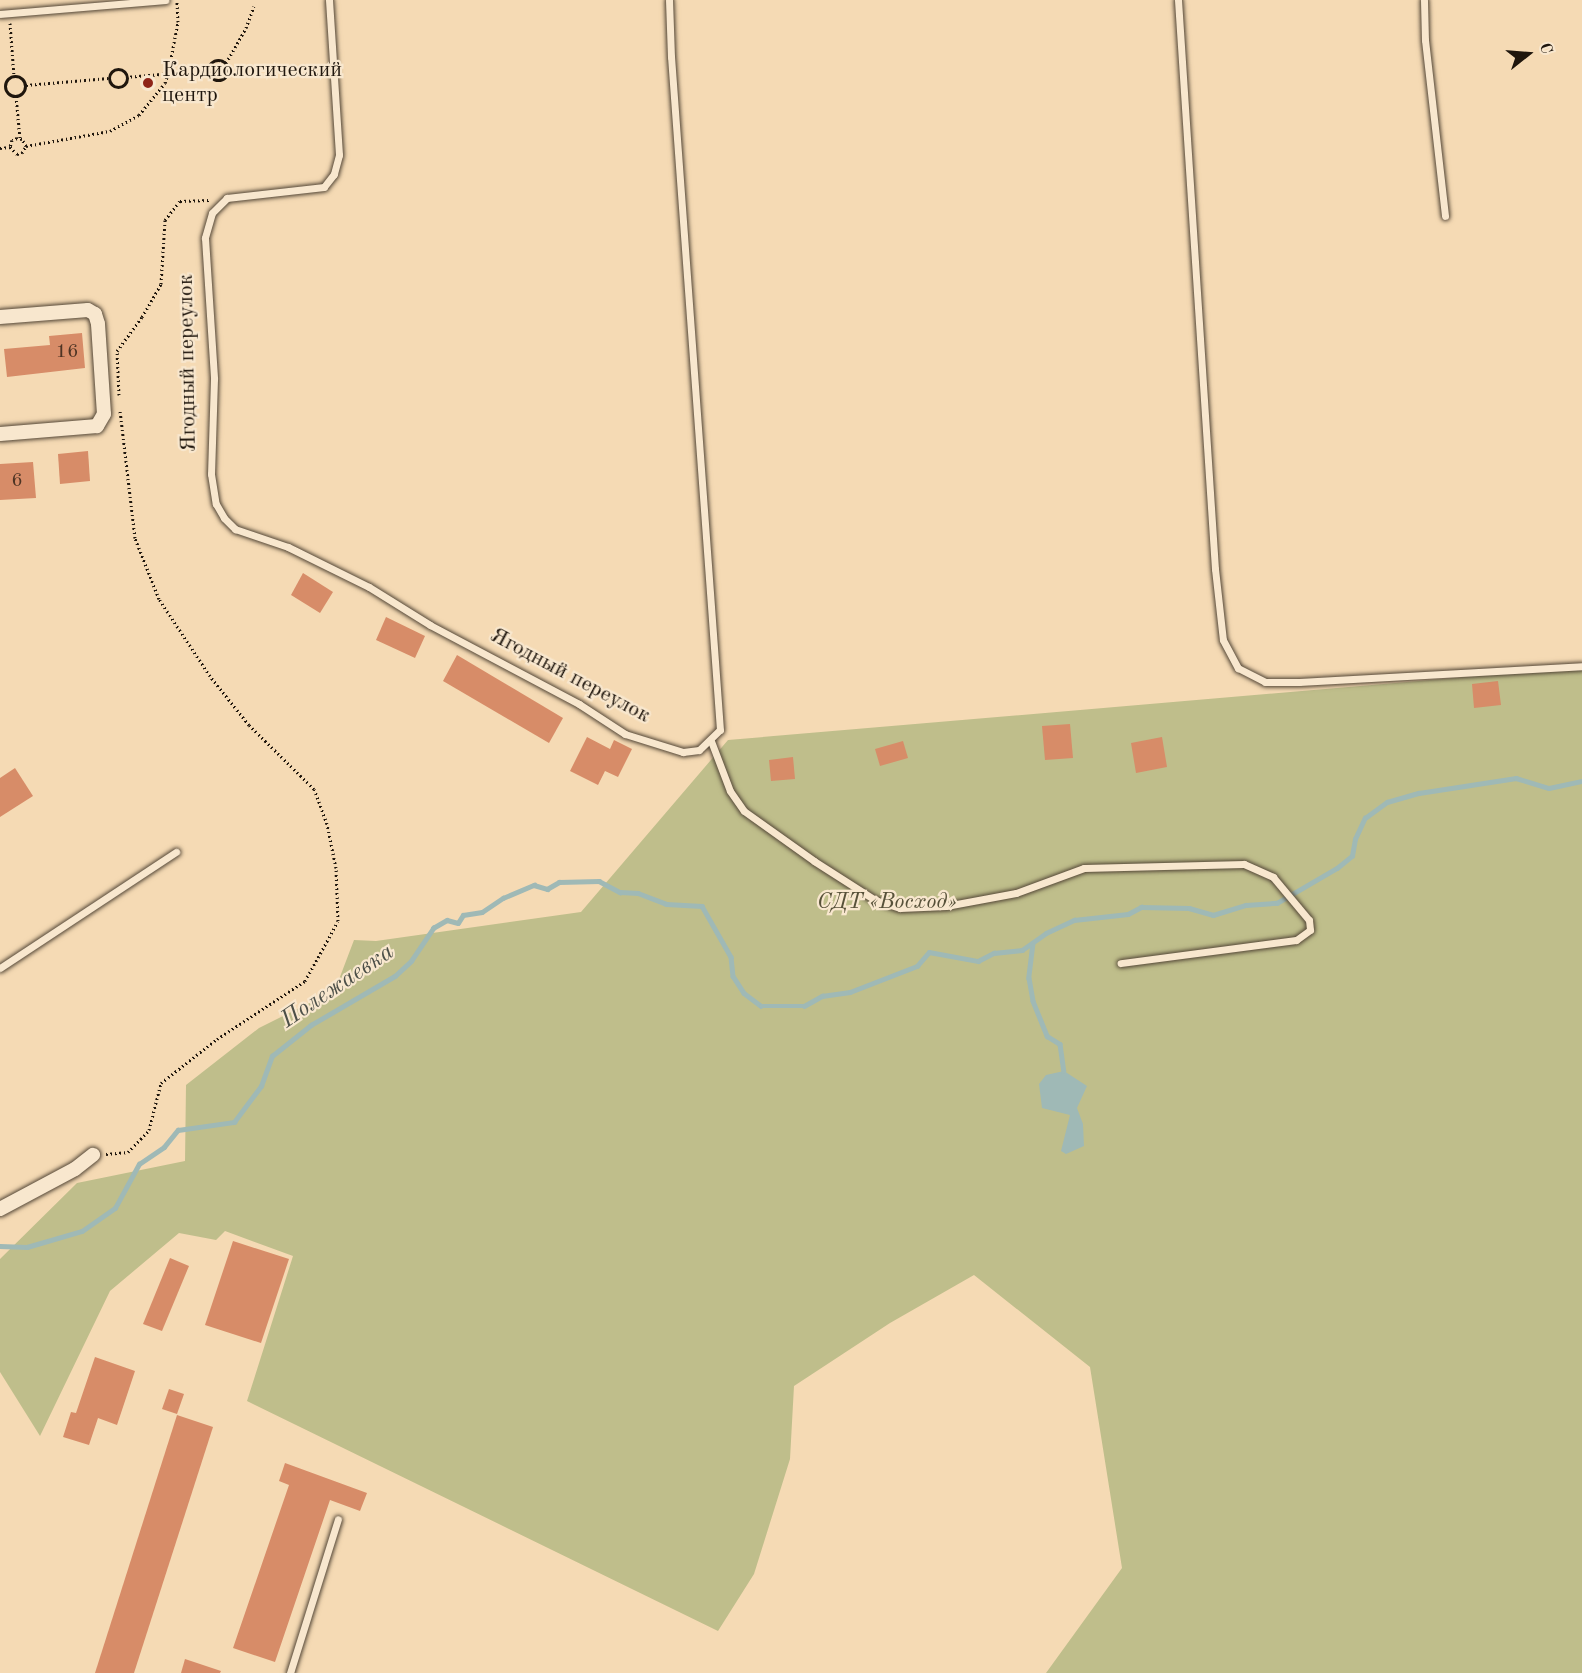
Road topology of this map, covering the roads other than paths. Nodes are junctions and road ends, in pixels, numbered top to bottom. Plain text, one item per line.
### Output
1 (165, 0) edge
2 (328, 0) edge
3 (669, 0) edge
4 (1178, 0) edge
5 (1424, 0) edge
6 (0, 14) edge
7 (1445, 216) dead end
8 (0, 317) edge
9 (0, 434) edge
10 (1582, 666) edge
11 (711, 741) junction
12 (176, 852) dead end
13 (1121, 963) dead end
14 (0, 968) edge
15 (93, 1155) road end
16 (0, 1209) edge
17 (338, 1519) dead end
18 (290, 1673) edge

1 - 6 lane
2 - 11 lane, Ягодный переулок
3 - 11 lane
4 - 10 lane
5 - 7 lane
8 - 9 street
11 - 13 lane
12 - 14 lane
15 - 16 street
17 - 18 lane

